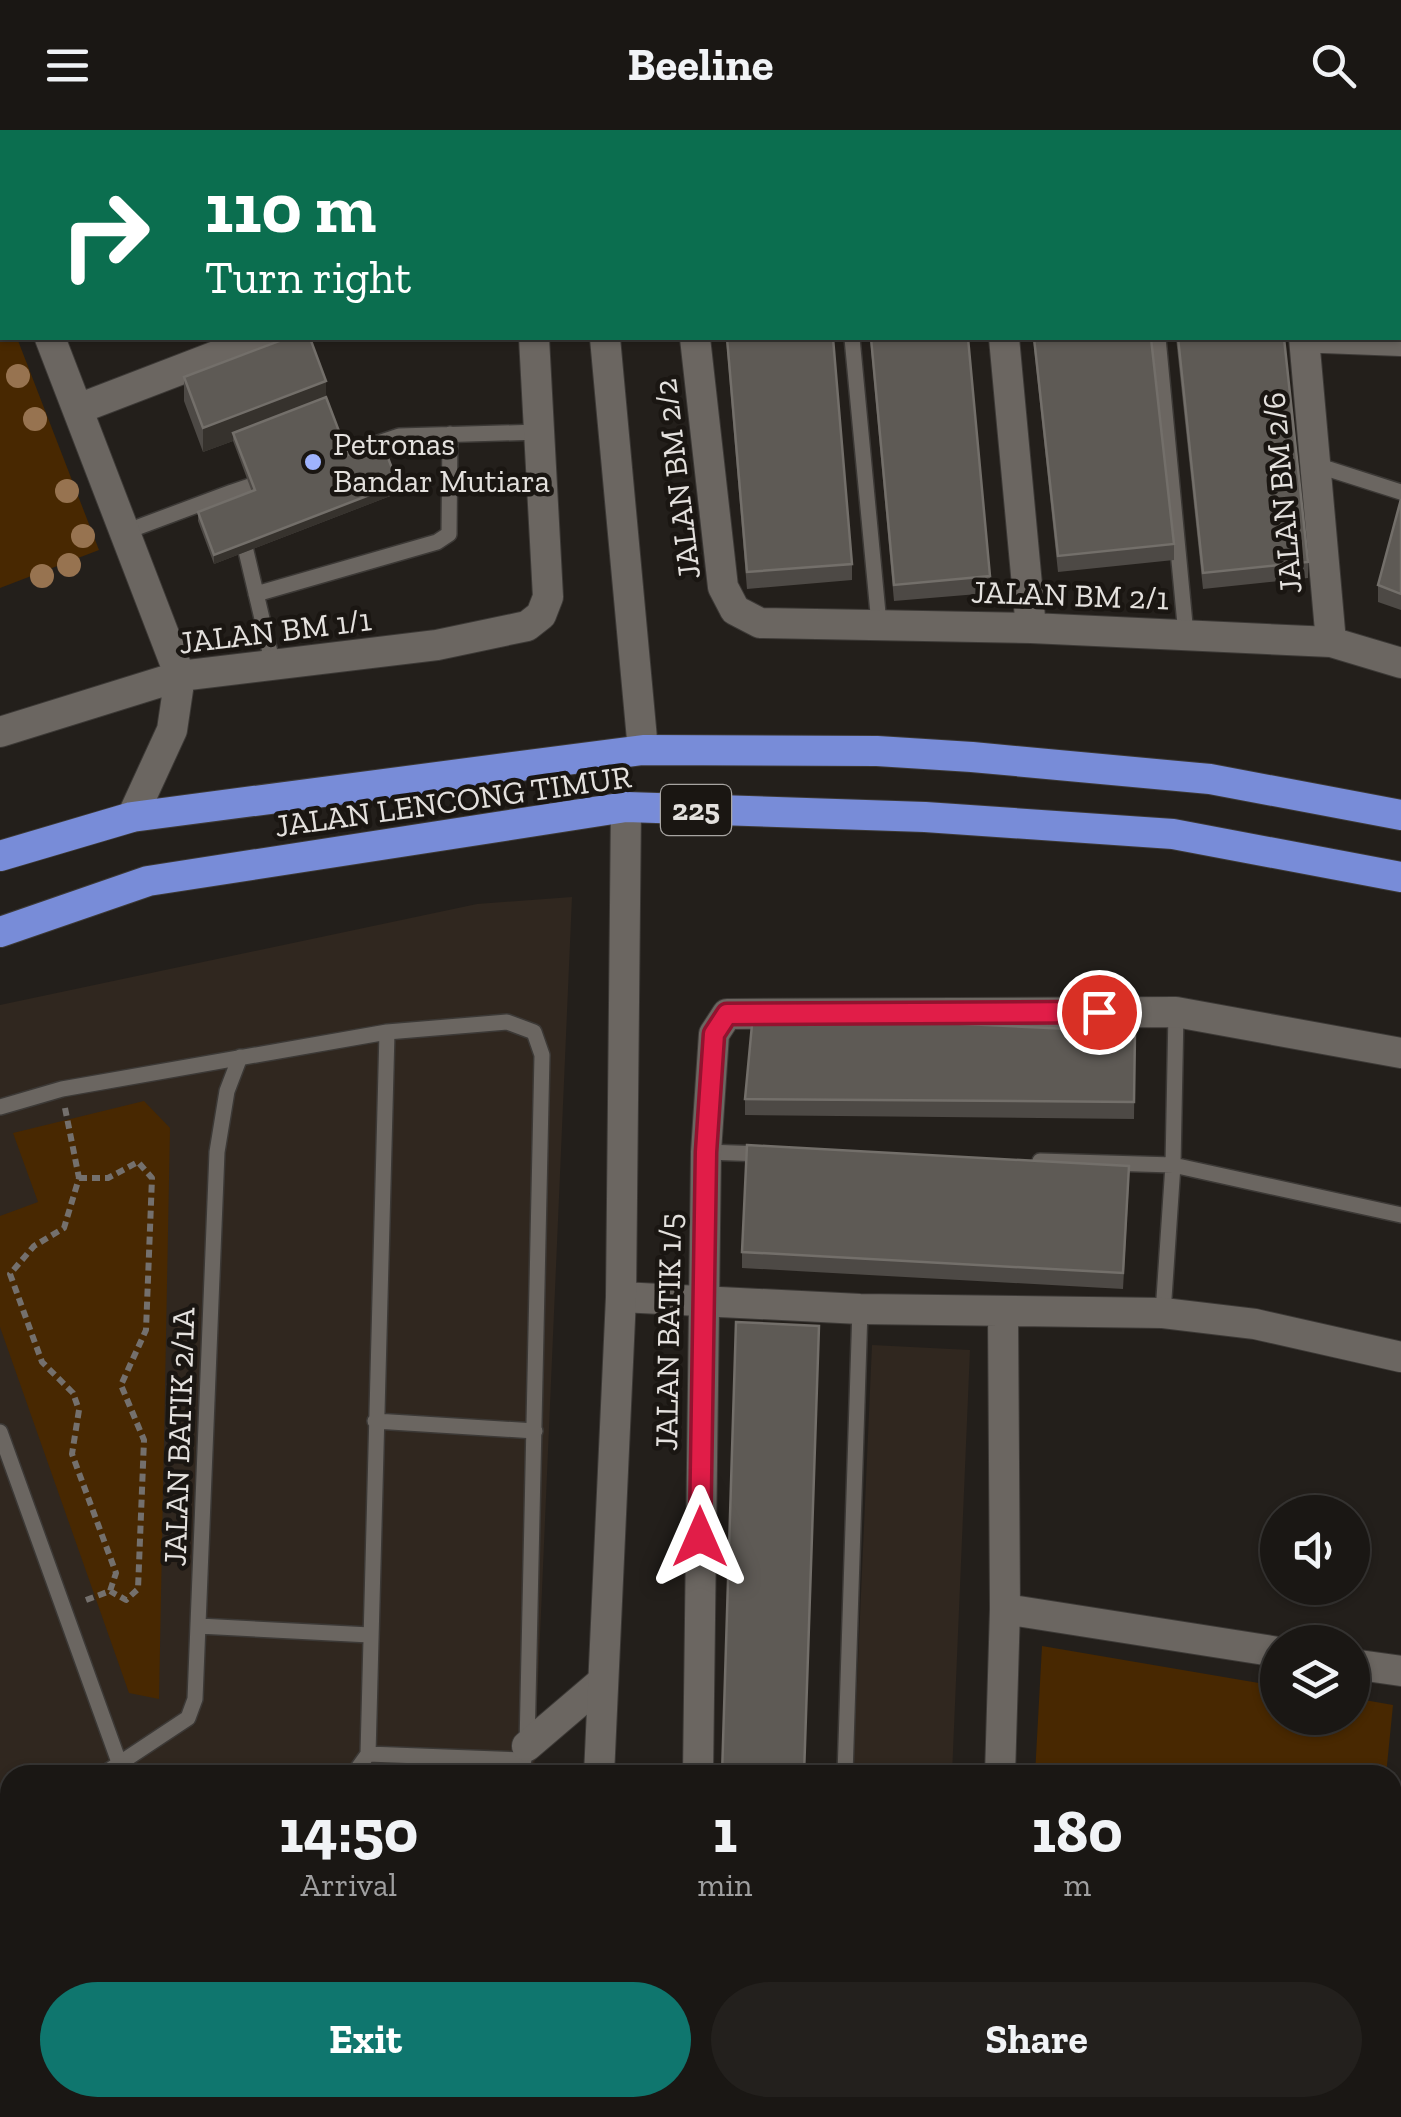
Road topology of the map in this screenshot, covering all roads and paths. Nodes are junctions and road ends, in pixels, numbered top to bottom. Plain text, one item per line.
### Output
1 (60, 340) edge
2 (258, 340) edge
3 (534, 340) edge
4 (605, 340) edge
5 (695, 340) edge
6 (852, 340) edge
7 (1004, 340) edge
8 (1158, 340) edge
9 (1304, 340) edge
10 (1375, 340) edge
11 (1401, 341) edge
12 (78, 409) junction
13 (539, 432) junction
14 (450, 434) junction
15 (325, 461) edge
16 (1313, 464) junction
17 (288, 473) edge
18 (232, 492) junction
19 (1401, 492) edge
20 (125, 532) junction
21 (256, 594) junction
22 (736, 610) joint
23 (880, 624) junction
24 (1031, 628) junction
25 (1186, 635) junction
26 (1332, 642) junction
27 (1401, 664) edge
28 (273, 665) junction
29 (180, 676) junction
30 (0, 732) edge
31 (643, 750) junction
32 (626, 808) junction
33 (1401, 815) edge
34 (132, 817) junction
35 (0, 856) edge
36 (1401, 876) edge
37 (0, 932) edge
38 (1176, 1012) junction
39 (387, 1032) junction
40 (1401, 1053) edge
41 (240, 1057) junction
42 (62, 1089) junction
43 (0, 1107) edge
44 (706, 1152) junction
45 (784, 1154) edge
46 (1017, 1161) edge
47 (1173, 1165) junction
48 (79, 1178) junction
49 (1401, 1215) edge
50 (621, 1296) junction
51 (702, 1299) junction
52 (860, 1309) junction
53 (1003, 1313) junction
54 (1163, 1314) junction
55 (1401, 1357) edge
56 (375, 1420) junction
57 (535, 1431) junction
58 (1, 1441) edge
59 (110, 1591) junction
60 (61, 1609) junction
61 (1005, 1609) junction
62 (199, 1626) junction
63 (370, 1635) junction
64 (1260, 1649) edge
65 (1370, 1667) edge
66 (1401, 1671) edge
67 (602, 1682) junction
68 (525, 1753) junction
69 (368, 1754) junction
70 (120, 1765) joint
71 (360, 1765) edge
72 (520, 1765) edge
73 (600, 1765) edge
74 (698, 1765) edge
75 (846, 1765) edge
76 (1000, 1765) edge

1 - 12 street
2 - 12 street
3 - 13 street
4 - 31 street
5 - 22 street, JALAN BM 2/2
6 - 23 lane
7 - 24 street
8 - 25 lane
9 - 16 street, JALAN BM 2/6
10 - 11 street
12 - 20 street
13 - 14 lane
13 - 28 street, JALAN BM 1/1
14 - 15 lane
14 - 21 lane
16 - 19 lane
16 - 26 street, JALAN BM 2/6
17 - 18 lane
18 - 20 lane
18 - 21 lane
20 - 29 street
21 - 28 lane
22 - 23 street, JALAN BM 2/1
23 - 24 street, JALAN BM 2/1
24 - 25 street, JALAN BM 2/1
25 - 26 street, JALAN BM 2/1
26 - 27 street, JALAN BM 2/1
28 - 29 street, JALAN BM 1/1
29 - 30 street, JALAN BM 1/1
29 - 34 street
31 - 33 highway, JALAN LENCONG TIMUR / 225
31 - 34 highway, JALAN LENCONG TIMUR / 225
32 - 36 highway, JALAN LENCONG TIMUR / 225
32 - 37 highway, JALAN LENCONG TIMUR / 225
32 - 50 street
34 - 35 highway, JALAN LENCONG TIMUR / 225
38 - 40 street
38 - 44 street, JALAN BATIK 1/5
38 - 47 lane
39 - 41 lane
39 - 56 lane
39 - 57 lane
41 - 42 lane
41 - 62 lane, JALAN BATIK 2/1A
42 - 43 lane
42 - 48 path
44 - 45 lane
44 - 51 street, JALAN BATIK 1/5
46 - 47 lane
47 - 49 lane
47 - 54 lane
48 - 59 path
48 - 59 path
50 - 51 street
50 - 67 street
51 - 52 street
51 - 74 street, JALAN BATIK 1/5
52 - 53 street
52 - 75 lane
53 - 54 street
53 - 61 street
54 - 55 street
56 - 57 lane
56 - 63 lane
57 - 68 lane
58 - 60 lane
59 - 60 path
60 - 70 lane
61 - 64 street
61 - 76 street
62 - 63 lane
62 - 70 lane, JALAN BATIK 2/1A
63 - 69 lane
65 - 66 street
67 - 68 street
67 - 73 street
68 - 69 lane
68 - 72 lane
69 - 71 lane

